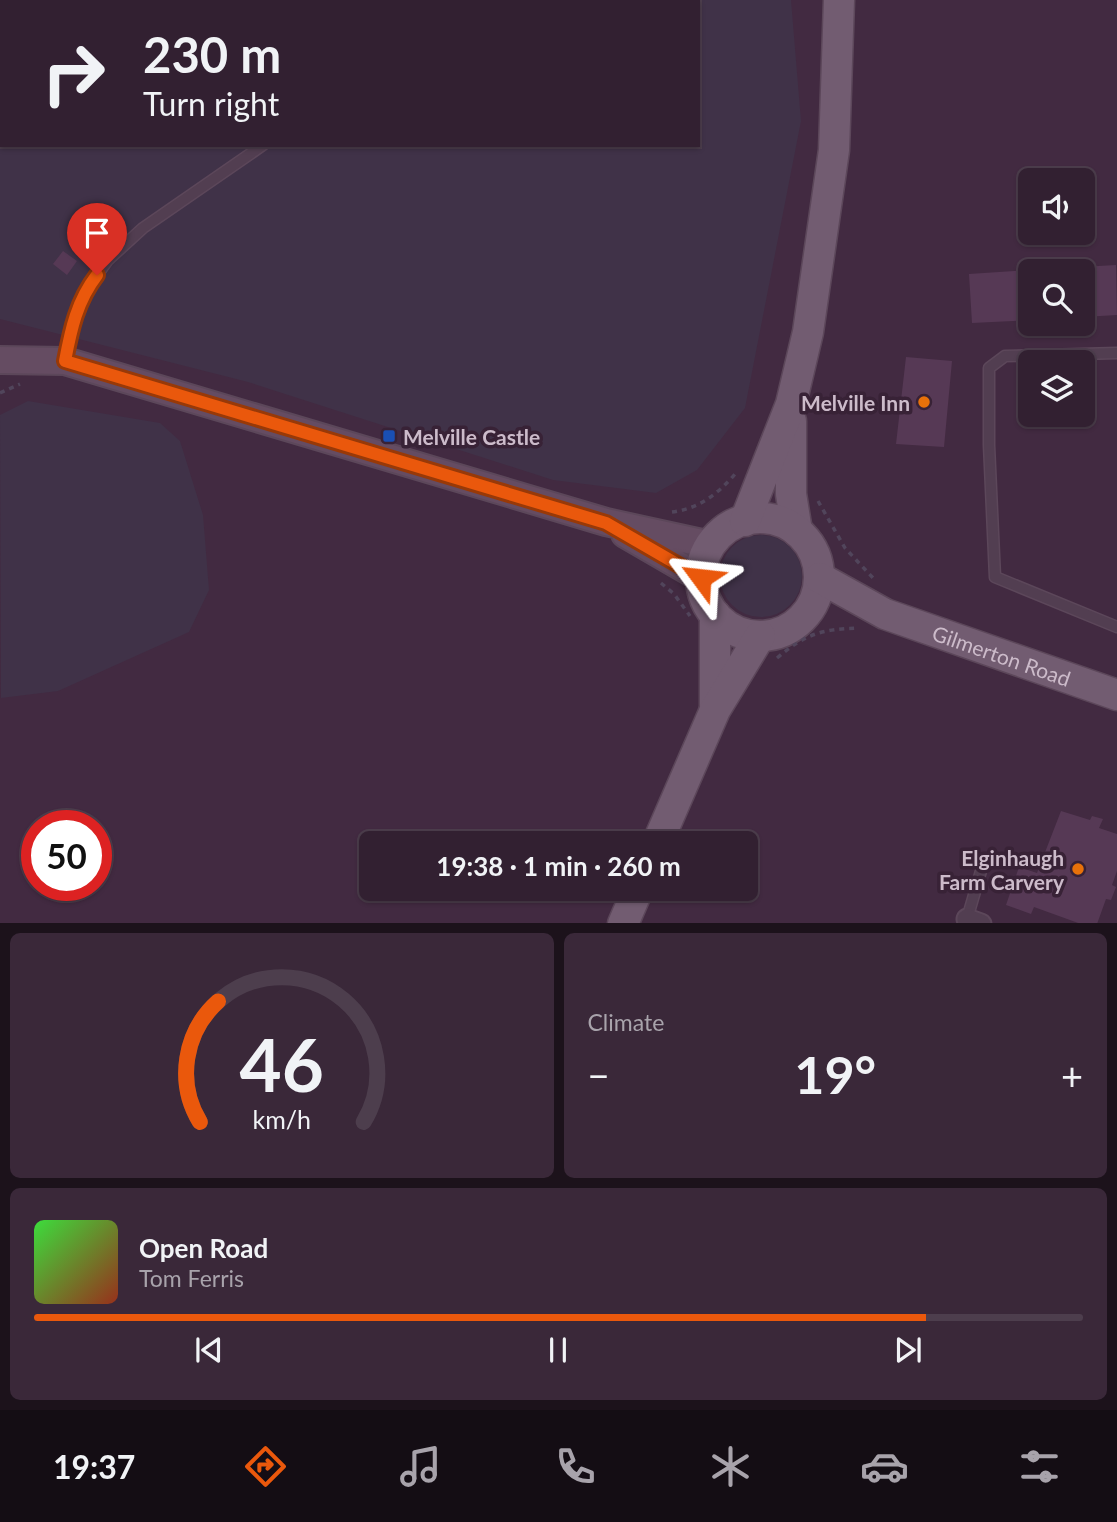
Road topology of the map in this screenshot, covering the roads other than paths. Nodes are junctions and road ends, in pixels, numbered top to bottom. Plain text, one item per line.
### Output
1 (839, 0) edge
2 (259, 147) edge
3 (1117, 353) edge
4 (0, 361) edge
5 (65, 361) junction
6 (791, 404) junction
7 (745, 521) junction
8 (606, 523) junction
9 (797, 531) junction
10 (711, 545) junction
11 (701, 578) junction
12 (820, 579) junction
13 (809, 611) junction
14 (703, 616) junction
15 (877, 620) junction
16 (1117, 627) edge
17 (760, 636) junction
18 (1117, 695) edge
19 (715, 710) junction
20 (663, 831) edge
21 (981, 871) dead end
22 (633, 901) edge
23 (974, 921) edge
24 (623, 923) edge

1 - 6 main road
2 - 5 lane
3 - 16 lane
4 - 5 main road
5 - 8 main road
6 - 7 main road
6 - 9 main road
7 - 9 main road
7 - 10 main road
8 - 10 main road
8 - 11 main road
9 - 12 main road
10 - 11 main road
11 - 14 main road
12 - 13 main road
12 - 15 main road, Gilmerton Road
13 - 15 main road, Gilmerton Road
13 - 17 main road
14 - 17 main road
14 - 19 main road
15 - 18 main road, Gilmerton Road
17 - 19 main road
19 - 20 main road
21 - 23 lane
22 - 24 main road

